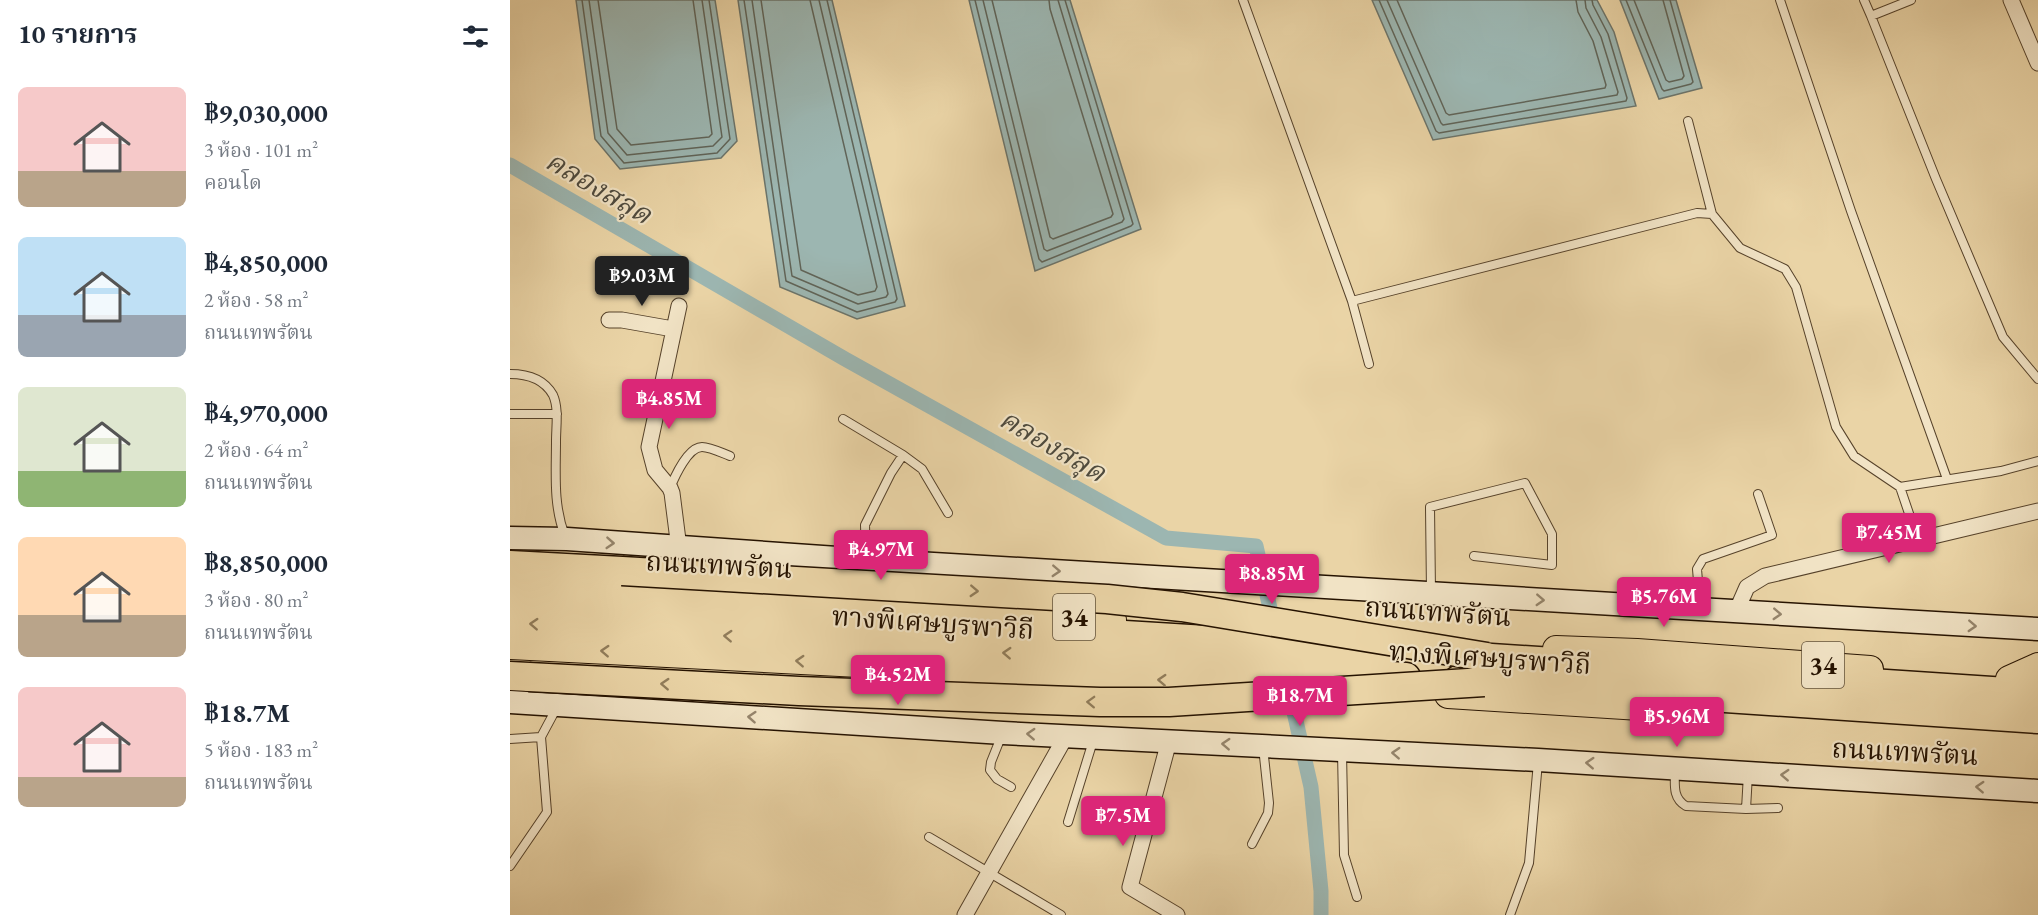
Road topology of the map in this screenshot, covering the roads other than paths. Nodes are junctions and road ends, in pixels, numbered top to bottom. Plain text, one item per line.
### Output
1 (1243, 0) edge
2 (1780, 0) edge
3 (1864, 0) edge
4 (1911, 0) edge
5 (2011, 0) edge
6 (1871, 16) junction
7 (2038, 63) edge
8 (1688, 121) dead end
9 (1712, 214) junction
10 (1352, 302) junction
11 (679, 306) dead end
12 (609, 320) dead end
13 (674, 329) junction
14 (1369, 364) dead end
15 (510, 374) edge
16 (2038, 379) edge
17 (510, 414) edge
18 (556, 414) junction
19 (843, 419) dead end
20 (903, 455) junction
21 (730, 456) dead end
22 (2038, 461) edge
23 (1947, 479) junction
24 (1900, 487) junction
25 (670, 488) junction
26 (1758, 494) dead end
27 (2038, 511) edge
28 (948, 513) dead end
29 (510, 538) edge
30 (567, 539) junction
31 (1918, 540) junction
32 (680, 548) junction
33 (1474, 556) dead end
34 (866, 560) junction
35 (510, 565) edge
36 (510, 582) edge
37 (1431, 594) junction
38 (510, 597) edge
39 (1701, 610) junction
40 (1736, 612) junction
41 (510, 623) edge
42 (2038, 630) edge
43 (510, 646) edge
44 (2038, 666) edge
45 (1486, 670) junction
46 (510, 676) edge
47 (2010, 679) junction
48 (2038, 681) edge
49 (2038, 694) edge
50 (510, 702) edge
51 (558, 705) junction
52 (2038, 719) edge
53 (2038, 732) edge
54 (1003, 733) junction
55 (1066, 736) junction
56 (1094, 736) junction
57 (541, 737) junction
58 (510, 739) edge
59 (1169, 741) junction
60 (1273, 746) junction
61 (1342, 750) junction
62 (1538, 760) junction
63 (1675, 768) junction
64 (1748, 773) junction
65 (1011, 787) dead end
66 (2038, 790) edge
67 (1778, 808) dead end
68 (1746, 809) junction
69 (1068, 822) dead end
70 (929, 837) dead end
71 (1252, 844) dead end
72 (510, 866) edge
73 (989, 873) junction
74 (1357, 897) dead end
75 (965, 915) edge
76 (1061, 915) edge
77 (1177, 915) edge
78 (1510, 915) edge

1 - 10 lane
2 - 23 lane
3 - 6 lane
4 - 6 lane
5 - 7 street
6 - 16 lane
8 - 9 lane
9 - 10 lane
9 - 24 lane
10 - 14 lane
11 - 13 street
12 - 13 street
13 - 25 street
15 - 18 lane
17 - 18 lane
18 - 30 lane
19 - 20 lane
20 - 28 lane
20 - 34 lane
21 - 25 lane
22 - 23 lane
23 - 24 lane
24 - 31 lane
25 - 32 street
26 - 39 lane
27 - 31 street
29 - 30 main road, ถนนเทพรัตน / 34
30 -> 32 main road, ถนนเทพรัตน / 34
31 - 40 street
32 - 34 main road, ถนนเทพรัตน / 34
33 - 37 lane
34 -> 37 main road, ถนนเทพรัตน / 34
35 -> 45 highway, bridge
36 - 47 highway, ถนนเทพรัตน / 34
37 -> 39 main road, ถนนเทพรัตน / 34
38 - 45 highway, ทางพิเศษบูรพาวิถี, bridge
39 - 40 main road, ถนนเทพรัตน / 34
40 -> 42 main road, ถนนเทพรัตน / 34
45 -> 41 highway, ทางพิเศษบูรพาวิถี, bridge
53 -> 43 highway, ถนนเทพรัตน / 34
44 - 47 highway
45 -> 46 highway, bridge
45 - 49 highway, ทางพิเศษบูรพาวิถี
45 - 52 highway, ทางพิเศษบูรพาวิถี
47 - 48 highway, ถนนเทพรัตน / 34
50 - 51 main road, ถนนเทพรัตน
54 -> 51 main road, ถนนเทพรัตน
51 - 57 lane
55 -> 54 main road, ถนนเทพรัตน
54 - 65 lane
55 - 56 main road, ถนนเทพรัตน
55 - 73 street
56 - 59 main road, ถนนเทพรัตน
56 - 69 lane
57 - 58 lane
57 - 72 lane
60 -> 59 main road, ถนนเทพรัตน
59 - 77 street
60 - 61 main road, ถนนเทพรัตน
60 - 71 lane
62 -> 61 main road, ถนนเทพรัตน
61 - 74 lane
63 -> 62 main road, ถนนเทพรัตน
62 - 78 lane
63 - 64 main road, ถนนเทพรัตน
63 - 68 lane
66 -> 64 main road, ถนนเทพรัตน
64 - 68 lane
67 - 68 lane
70 - 73 lane
73 - 75 street
73 - 76 lane

